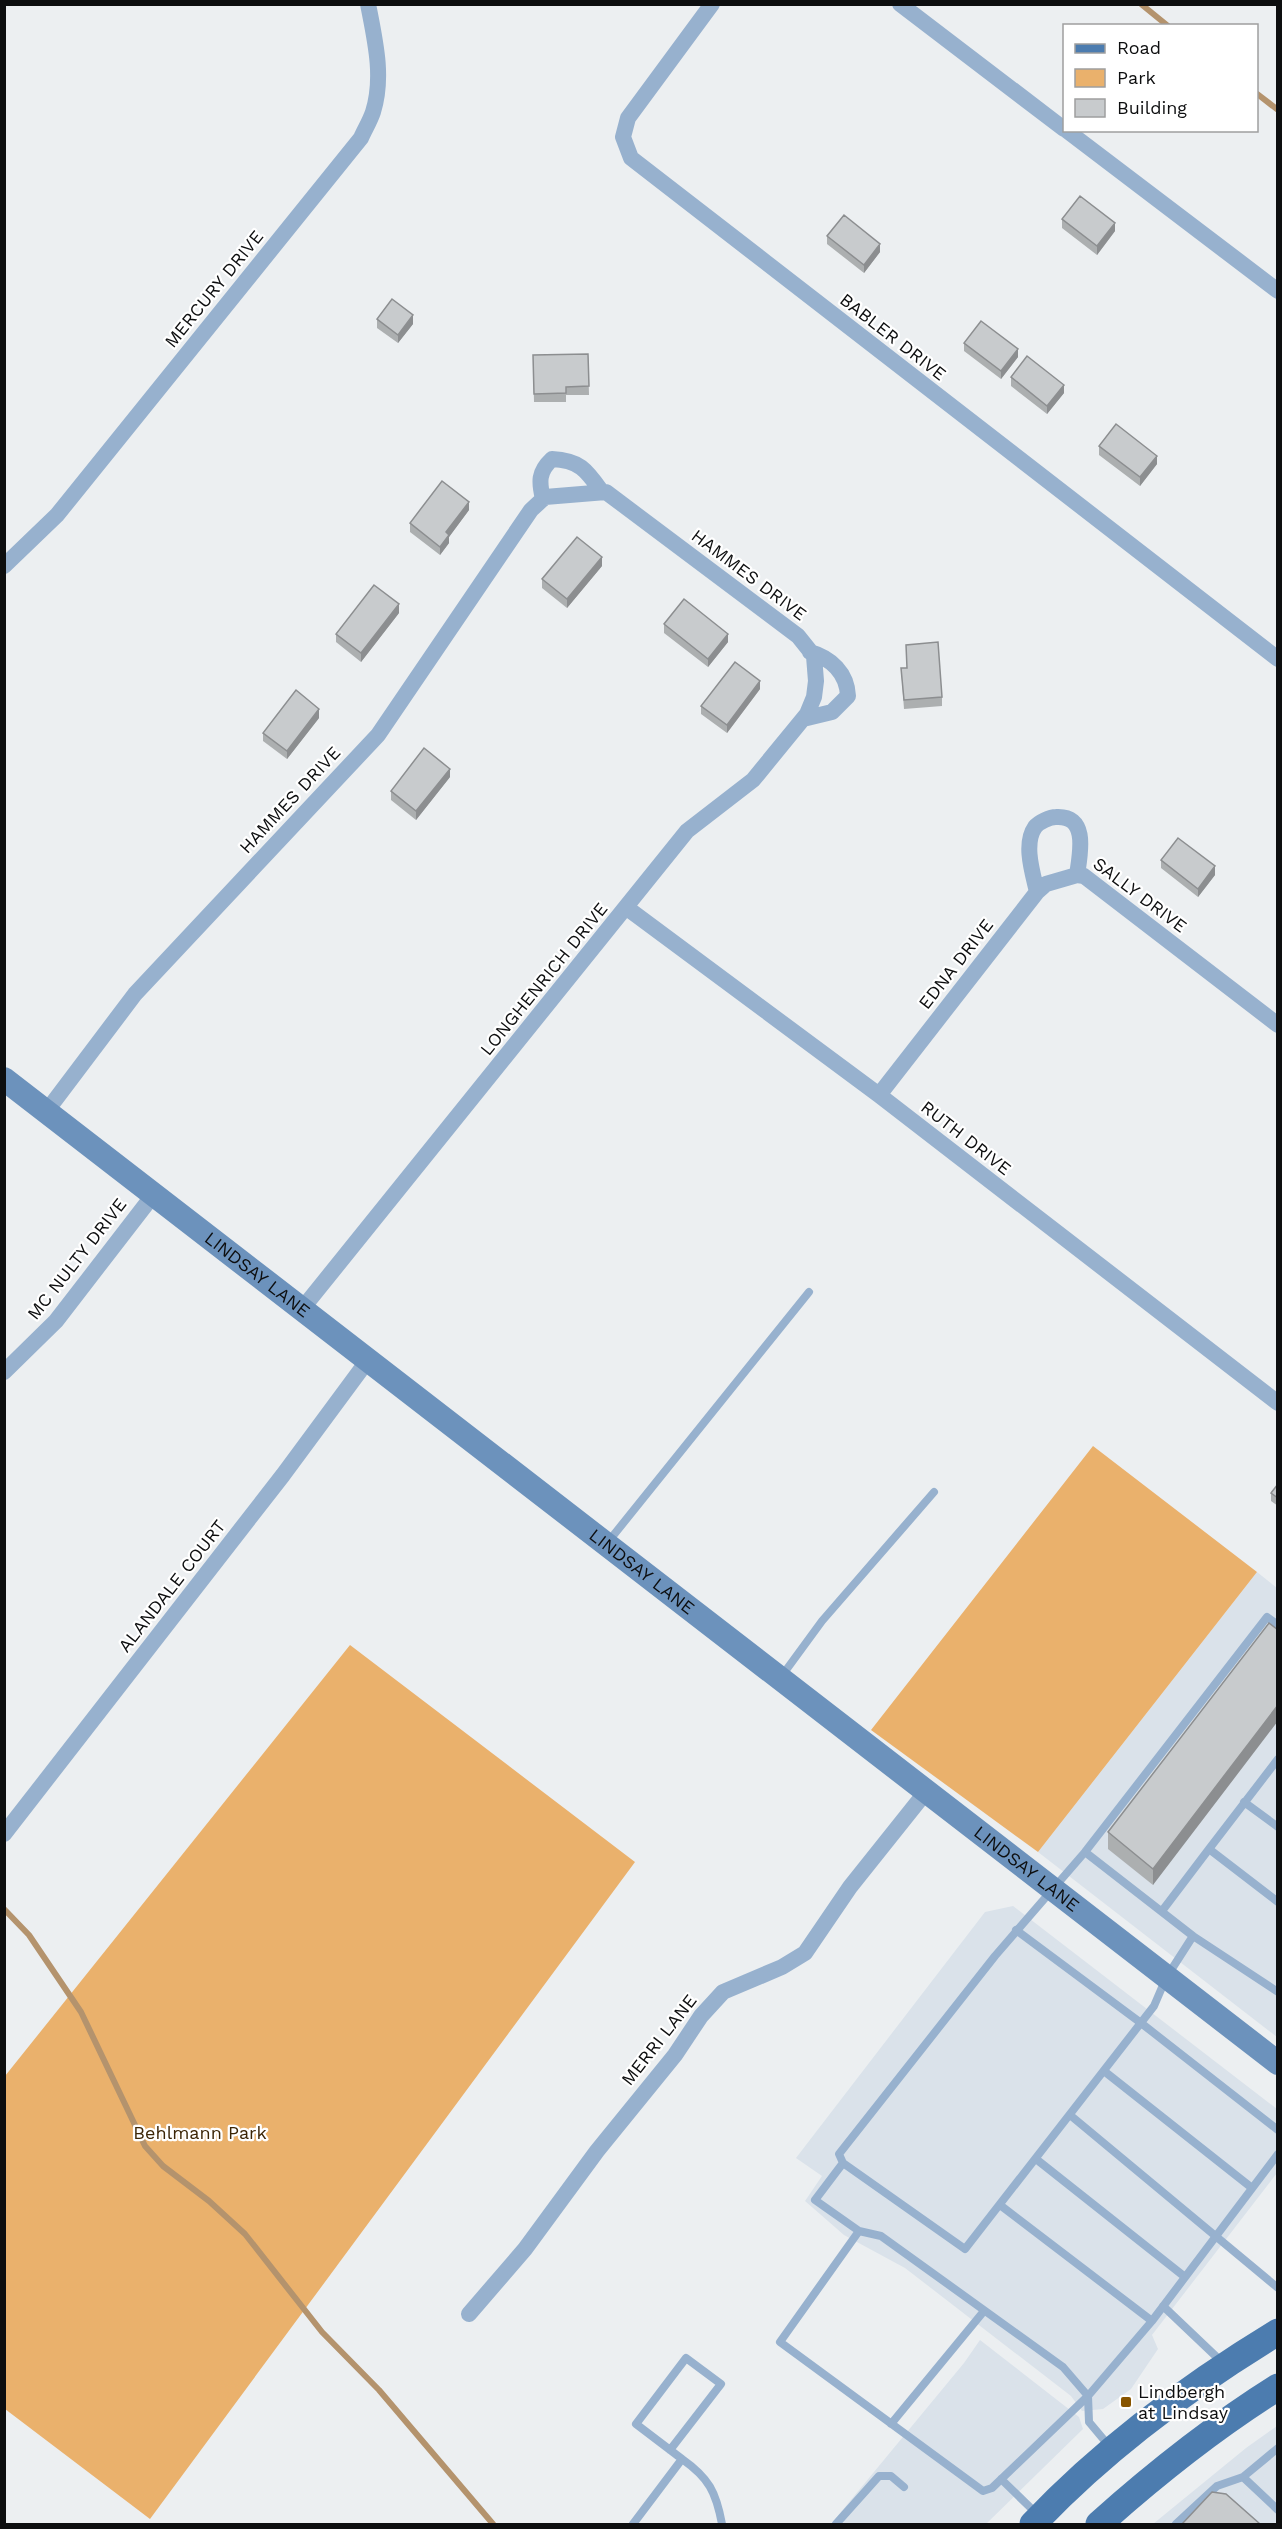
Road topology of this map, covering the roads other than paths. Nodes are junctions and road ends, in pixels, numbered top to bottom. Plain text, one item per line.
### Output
1 (368, 4) edge
2 (712, 4) edge
3 (900, 4) edge
4 (1063, 128) edge
5 (1068, 132) edge
6 (1278, 291) edge
7 (602, 492) junction
8 (543, 500) junction
9 (4, 566) edge
10 (810, 652) junction
11 (1278, 659) edge
12 (803, 719) junction
13 (1077, 875) junction
14 (1037, 892) junction
15 (627, 908) junction
16 (1278, 1025) edge
17 (4, 1079) edge
18 (879, 1095) junction
19 (46, 1112) junction
20 (154, 1194) junction
21 (809, 1292) dead end
22 (302, 1309) junction
23 (368, 1360) junction
24 (4, 1372) edge
25 (1278, 1403) edge
26 (933, 1492) dead end
27 (605, 1545) junction
28 (1278, 1625) edge
29 (779, 1679) junction
30 (1278, 1759) edge
31 (925, 1793) junction
32 (1244, 1802) junction
33 (1278, 1827) edge
34 (4, 1834) edge
35 (1209, 1849) junction
36 (1085, 1852) junction
37 (1052, 1890) junction
38 (1278, 1902) edge
39 (1162, 1911) junction
40 (1016, 1930) junction
41 (1193, 1936) junction
42 (1166, 1978) junction
43 (1278, 1992) edge
44 (1141, 2023) junction
45 (1278, 2063) edge
46 (1104, 2071) junction
47 (1070, 2115) junction
48 (1278, 2130) edge
49 (1278, 2154) edge
50 (1036, 2159) junction
51 (843, 2163) junction
52 (1252, 2188) junction
53 (1000, 2205) junction
54 (859, 2231) junction
55 (1215, 2237) junction
56 (1185, 2277) junction
57 (1278, 2288) edge
58 (1163, 2306) junction
59 (984, 2311) junction
60 (469, 2314) dead end
61 (1152, 2321) junction
62 (1278, 2332) edge
63 (1225, 2365) junction
64 (1272, 2394) edge
65 (1089, 2396) junction
66 (891, 2424) junction
67 (1278, 2448) edge
68 (670, 2450) junction
69 (1112, 2450) junction
70 (682, 2459) junction
71 (1243, 2477) junction
72 (1001, 2479) junction
73 (904, 2487) dead end
74 (1278, 2510) edge
75 (1036, 2521) edge
76 (633, 2524) edge
77 (722, 2524) edge
78 (836, 2524) edge
79 (1099, 2524) edge
80 (1176, 2524) edge

1 - 9 street, MERCURY DRIVE
2 - 11 street, BABLER DRIVE
3 - 4 street
5 - 6 street
7 - 8 street
7 - 8 street, HAMMES DRIVE
7 - 10 street, HAMMES DRIVE
8 - 19 street, HAMMES DRIVE
10 - 12 street, LONGHENRICH DRIVE
10 - 12 street, HAMMES DRIVE
12 - 15 street, LONGHENRICH DRIVE
13 - 14 street, EDNA DRIVE
13 - 14 street, SALLY DRIVE
13 - 16 street, SALLY DRIVE
14 - 18 street, EDNA DRIVE
15 - 18 street, RUTH DRIVE
15 - 22 street, LONGHENRICH DRIVE
17 - 19 street, LINDSAY LANE
18 - 25 street, RUTH DRIVE
19 - 20 street, LINDSAY LANE
20 - 22 street, LINDSAY LANE
20 - 24 street, MC NULTY DRIVE
21 - 27 lane
22 - 23 street, LINDSAY LANE
23 - 27 street, LINDSAY LANE
23 - 34 street, ALANDALE COURT
26 - 29 lane
27 - 29 street, LINDSAY LANE
28 - 36 lane
29 - 31 street, LINDSAY LANE
30 - 32 lane
31 - 37 street, LINDSAY LANE
31 - 60 street, MERRI LANE
32 - 33 lane
32 - 35 lane
35 - 38 lane
35 - 39 lane
36 - 37 lane
36 - 39 lane
37 - 40 lane
37 - 42 street, LINDSAY LANE
39 - 41 lane
40 - 44 lane
40 - 51 lane
41 - 42 lane
41 - 43 lane
42 - 44 lane
42 - 45 street, LINDSAY LANE
44 - 46 lane
44 - 48 lane
46 - 47 lane
46 - 52 lane
47 - 50 lane
47 - 55 lane
49 - 52 lane
50 - 53 lane
50 - 56 lane
51 - 53 lane
51 - 54 lane
52 - 55 lane
53 - 61 lane
54 - 59 lane
54 - 66 lane
55 - 56 lane
55 - 57 lane
56 - 58 lane
58 - 61 lane
58 - 63 lane
59 - 65 lane
59 - 66 lane
61 - 65 lane
62 - 63 main road
63 - 69 main road
64 - 79 main road
65 - 69 lane
65 - 72 lane
66 - 72 lane
67 - 71 lane
68 - 68 lane
68 - 70 lane
69 - 75 main road
70 - 76 lane
70 - 77 lane
71 - 74 lane
71 - 80 lane
72 - 75 lane
73 - 78 lane

